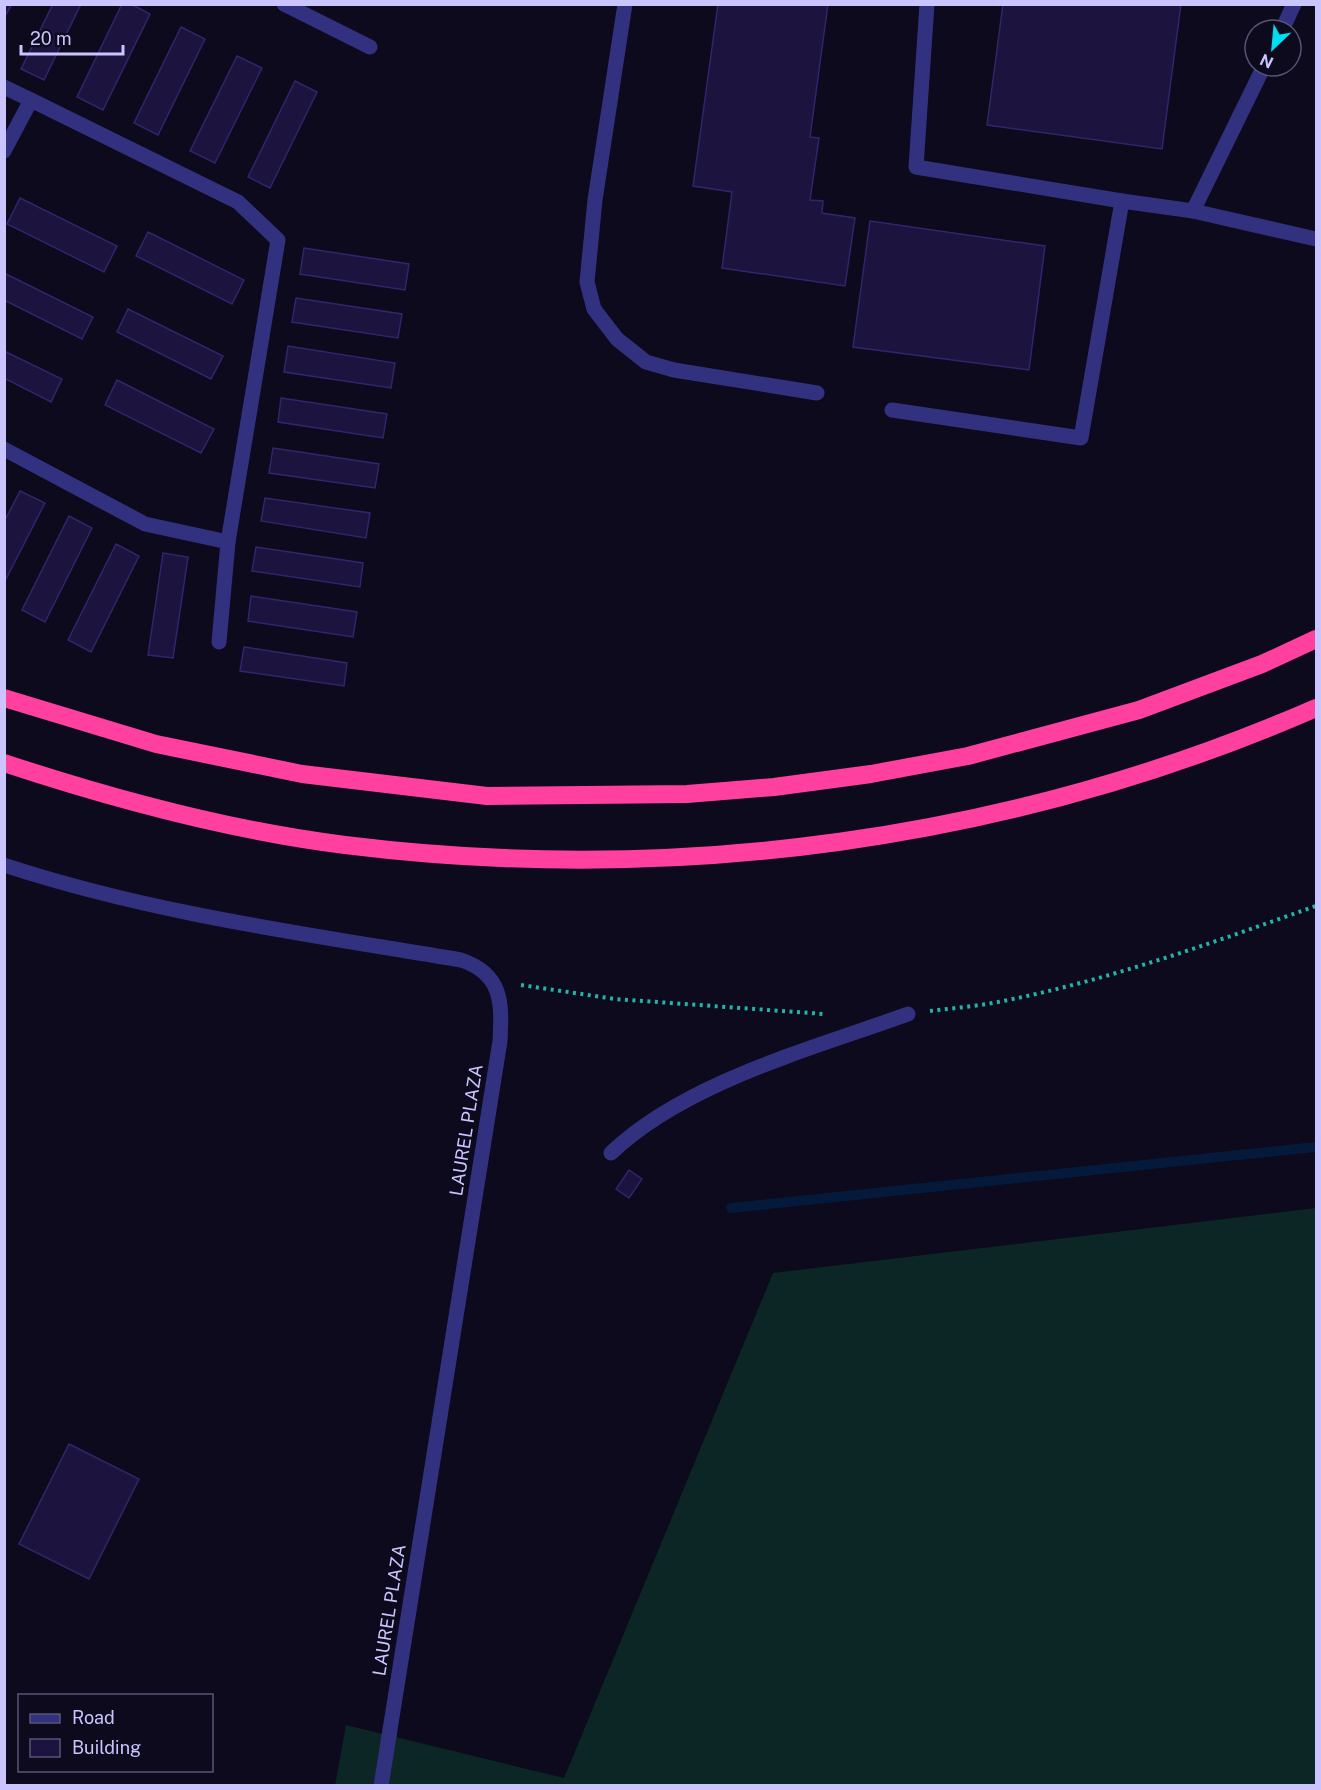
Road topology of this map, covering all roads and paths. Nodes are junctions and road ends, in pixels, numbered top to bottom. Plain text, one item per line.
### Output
1 (284, 4) edge
2 (625, 4) edge
3 (927, 4) edge
4 (1294, 4) edge
5 (1288, 18) edge
6 (370, 47) dead end
7 (1258, 78) edge
8 (4, 87) edge
9 (31, 100) junction
10 (4, 152) edge
11 (1122, 201) junction
12 (1193, 211) junction
13 (1317, 239) edge
14 (817, 393) dead end
15 (892, 410) dead end
16 (4, 448) edge
17 (228, 542) junction
18 (1317, 639) edge
19 (219, 642) dead end
20 (4, 698) edge
21 (1317, 708) edge
22 (4, 763) edge
23 (4, 865) edge
24 (1317, 906) edge
25 (544, 988) dead end
26 (836, 1014) dead end
27 (908, 1014) joint
28 (611, 1153) dead end
29 (381, 1785) edge

1 - 6 street
2 - 14 street
3 - 11 street
4 - 5 street
7 - 12 street
8 - 9 street
9 - 10 street
9 - 17 street
11 - 12 street
11 - 15 street
12 - 13 street
16 - 17 street
17 - 19 street
18 - 20 highway
21 - 22 highway
23 - 29 street, LAUREL PLAZA
24 - 27 path
25 - 26 path
27 - 28 street

